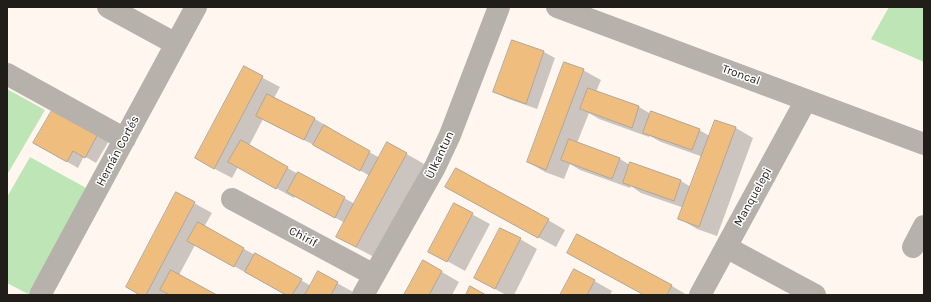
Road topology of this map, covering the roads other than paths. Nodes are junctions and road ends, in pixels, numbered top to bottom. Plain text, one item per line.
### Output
1 (108, 7) edge
2 (196, 7) edge
3 (499, 7) edge
4 (558, 7) edge
5 (176, 44) junction
6 (7, 74) edge
7 (806, 100) junction
8 (124, 138) junction
9 (924, 144) edge
10 (232, 199) dead end
11 (924, 226) edge
12 (913, 247) dead end
13 (726, 248) junction
14 (374, 275) junction
15 (40, 295) edge
16 (364, 295) edge
17 (700, 295) edge
18 (814, 295) edge

1 - 5 street
2 - 5 street, Hernán Cortés
3 - 14 street, Ülkantun
4 - 7 street, Troncal
5 - 8 street, Hernán Cortés
6 - 8 street
7 - 9 street, Troncal
7 - 13 street, Manquelepi
8 - 15 street, Hernán Cortés
10 - 14 street, Chirif
11 - 12 street
13 - 17 street, Manquelepi
13 - 18 street
14 - 16 street, Ülkantun

